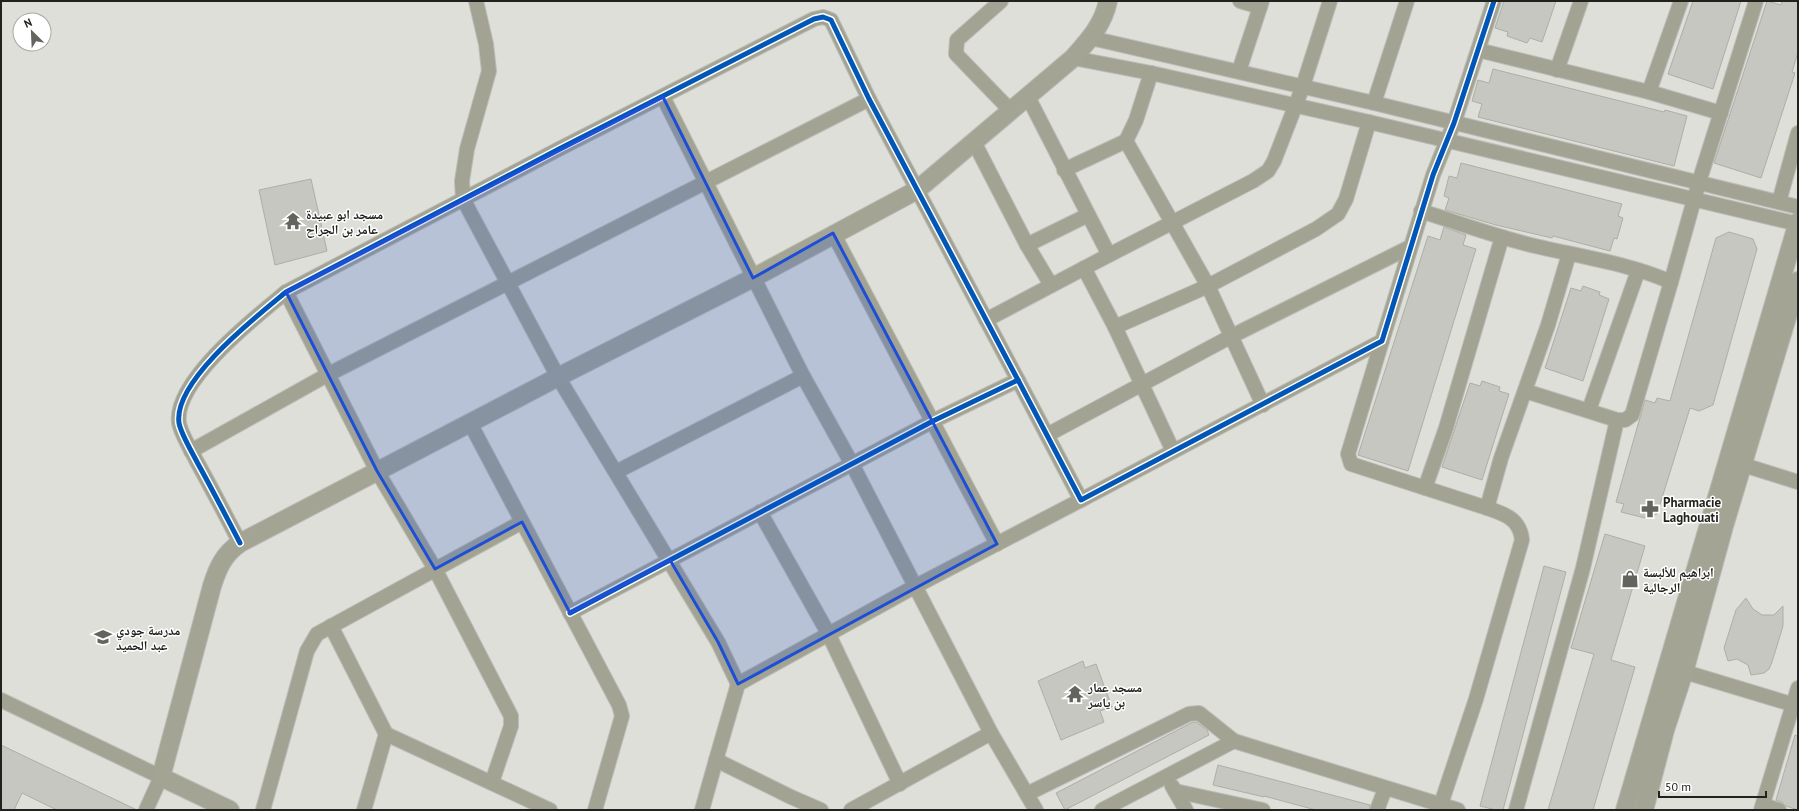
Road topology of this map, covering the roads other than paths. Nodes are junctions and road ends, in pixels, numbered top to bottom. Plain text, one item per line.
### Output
1 (476, 1) edge
2 (1001, 1) edge
3 (1108, 1) edge
4 (1240, 1) edge
5 (1330, 1) edge
6 (1407, 1) edge
7 (1494, 1) edge
8 (1581, 1) edge
9 (1681, 1) edge
10 (1756, 1) edge
11 (1261, 4) edge
12 (1091, 38) junction
13 (1478, 50) junction
14 (1073, 58) junction
15 (1557, 70) junction
16 (1239, 71) junction
17 (1151, 73) junction
18 (1303, 86) junction
19 (1649, 92) junction
20 (663, 97) junction
21 (1028, 97) junction
22 (869, 99) junction
23 (1374, 103) junction
24 (1295, 106) junction
25 (1011, 111) junction
26 (1721, 113) junction
27 (1369, 122) junction
28 (1454, 123) junction
29 (1798, 133) edge
30 (1447, 140) junction
31 (1126, 141) junction
32 (974, 142) junction
33 (1064, 170) junction
34 (705, 182) junction
35 (1699, 182) junction
36 (917, 190) junction
37 (463, 200) junction
38 (1694, 200) junction
39 (1779, 202) junction
40 (1421, 211) junction
41 (1088, 215) junction
42 (1798, 220) edge
43 (1172, 224) junction
44 (833, 233) junction
45 (1502, 237) junction
46 (1027, 245) junction
47 (1410, 247) junction
48 (1569, 254) junction
49 (1109, 255) junction
50 (1084, 268) junction
51 (1638, 271) junction
52 (753, 278) junction
53 (1671, 282) junction
54 (1798, 282) edge
55 (508, 284) junction
56 (1051, 285) junction
57 (1208, 286) junction
58 (286, 292) junction
59 (986, 320) junction
60 (1115, 327) junction
61 (1230, 337) junction
62 (1382, 340) junction
63 (327, 375) junction
64 (803, 376) junction
65 (558, 377) junction
66 (1018, 380) junction
67 (1142, 384) junction
68 (1525, 391) junction
69 (1263, 405) junction
70 (1589, 410) junction
71 (1617, 420) junction
72 (933, 421) junction
73 (470, 423) junction
74 (1046, 435) junction
75 (192, 451) junction
76 (1173, 451) junction
77 (1736, 462) junction
78 (852, 464) junction
79 (377, 471) junction
80 (616, 472) junction
81 (1798, 482) edge
82 (1425, 488) junction
83 (1081, 500) junction
84 (1487, 508) junction
85 (760, 512) junction
86 (522, 522) junction
87 (240, 543) junction
88 (997, 544) junction
89 (670, 560) junction
90 (435, 569) junction
91 (914, 587) junction
92 (570, 613) junction
93 (331, 626) junction
94 (828, 633) junction
95 (1667, 667) junction
96 (1684, 672) junction
97 (738, 684) junction
98 (1798, 688) edge
99 (3, 705) edge
100 (1796, 705) edge
101 (991, 733) junction
102 (386, 734) junction
103 (1234, 741) junction
104 (716, 760) junction
105 (161, 777) junction
106 (1167, 777) junction
107 (492, 782) junction
108 (900, 784) junction
109 (1385, 789) junction
110 (1175, 790) junction
111 (1026, 794) junction
112 (1762, 807) edge
113 (1440, 808) edge
114 (146, 810) edge
115 (230, 810) edge
116 (263, 810) edge
117 (364, 810) edge
118 (550, 810) edge
119 (595, 810) edge
120 (702, 810) edge
121 (821, 810) edge
122 (851, 810) edge
123 (1036, 810) edge
124 (1102, 810) edge
125 (1186, 810) edge
126 (1263, 810) edge
127 (1377, 810) edge
128 (1458, 810) edge
129 (1516, 810) edge
130 (1625, 810) edge
131 (1644, 810) edge
132 (1779, 810) edge

1 - 37 street
2 - 25 street
3 - 12 main road
4 - 11 street
5 - 18 street
6 - 23 street
7 - 13 street
8 - 15 street
9 - 19 street
10 - 26 street
11 - 16 street
12 - 14 main road
12 - 16 street
13 - 15 street
13 - 28 street
14 - 17 street
14 - 21 main road
15 - 19 street
16 - 18 street
17 - 24 street
17 - 31 street
18 - 23 street
18 - 24 street
19 - 26 street
20 - 22 street
20 - 34 street
20 - 37 street
21 - 25 main road
21 - 33 street
22 - 34 street
22 - 36 street
23 - 28 street
24 - 27 street
24 - 43 street
25 - 32 main road
26 - 35 street
27 - 30 street
27 - 57 street
28 - 30 street
28 - 35 street
29 - 39 street
30 - 38 street
30 - 40 street
31 - 33 street
31 - 43 street
32 - 36 main road
32 - 46 street
33 - 41 street
34 - 52 street
34 - 55 street
35 - 38 street
35 - 39 street
36 - 44 main road
36 - 59 street
37 - 55 street
37 - 58 street
38 - 42 street
38 - 53 street
39 - 42 street
40 - 45 street
40 - 47 street
41 - 46 street
41 - 49 street
42 - 77 main road
43 - 49 street
43 - 57 street
44 - 52 main road
44 - 72 street
45 - 48 street
45 - 82 street
46 - 56 street
47 - 61 street
47 - 62 street
48 - 51 street
48 - 68 street
49 - 50 street
50 - 56 street
50 - 60 street
51 - 53 street
51 - 70 street
52 - 64 street
52 - 65 main road
53 - 71 street
54 - 77 main road
55 - 63 street
55 - 65 street
56 - 59 street
57 - 60 street
57 - 61 street
58 - 63 street
58 - 75 street
59 - 66 street
60 - 67 street
61 - 67 street
61 - 69 street
62 - 69 street
62 - 82 street
63 - 75 street
63 - 79 street
64 - 78 street
64 - 80 street
65 - 73 main road
65 - 80 street
66 - 72 street
66 - 74 street
67 - 74 street
67 - 76 street
68 - 70 street
68 - 84 street
69 - 76 street
70 - 71 street
71 - 129 street
72 - 78 street
72 - 88 street
73 - 79 main road
73 - 86 street
74 - 83 street
75 - 87 street
76 - 83 street
77 - 81 street
77 - 95 main road
77 - 96 main road
78 - 85 street
78 - 91 street
79 - 87 main road
79 - 90 street
80 - 89 street
82 - 84 street
83 - 88 street
84 - 113 street
85 - 89 street
85 - 94 street
86 - 90 street
86 - 92 street
87 - 105 main road
88 - 91 street
89 - 92 street
89 - 97 street
90 - 93 street
90 - 107 street
91 - 94 street
91 - 101 street
92 - 119 street
93 - 102 street
93 - 116 street
94 - 97 street
94 - 108 street
95 - 96 street
95 - 130 main road
96 - 100 street
96 - 131 main road
97 - 104 street
98 - 100 street
99 - 105 street
100 - 112 street
101 - 108 street
101 - 111 street
102 - 107 street
102 - 117 street
103 - 106 street
103 - 109 street
103 - 111 street
104 - 120 street
104 - 121 street
105 - 114 street
105 - 115 main road
106 - 110 street
106 - 124 street
107 - 118 street
108 - 122 street
109 - 113 street
109 - 127 street
110 - 125 street
110 - 126 street
111 - 123 street
112 - 132 street
113 - 128 street

